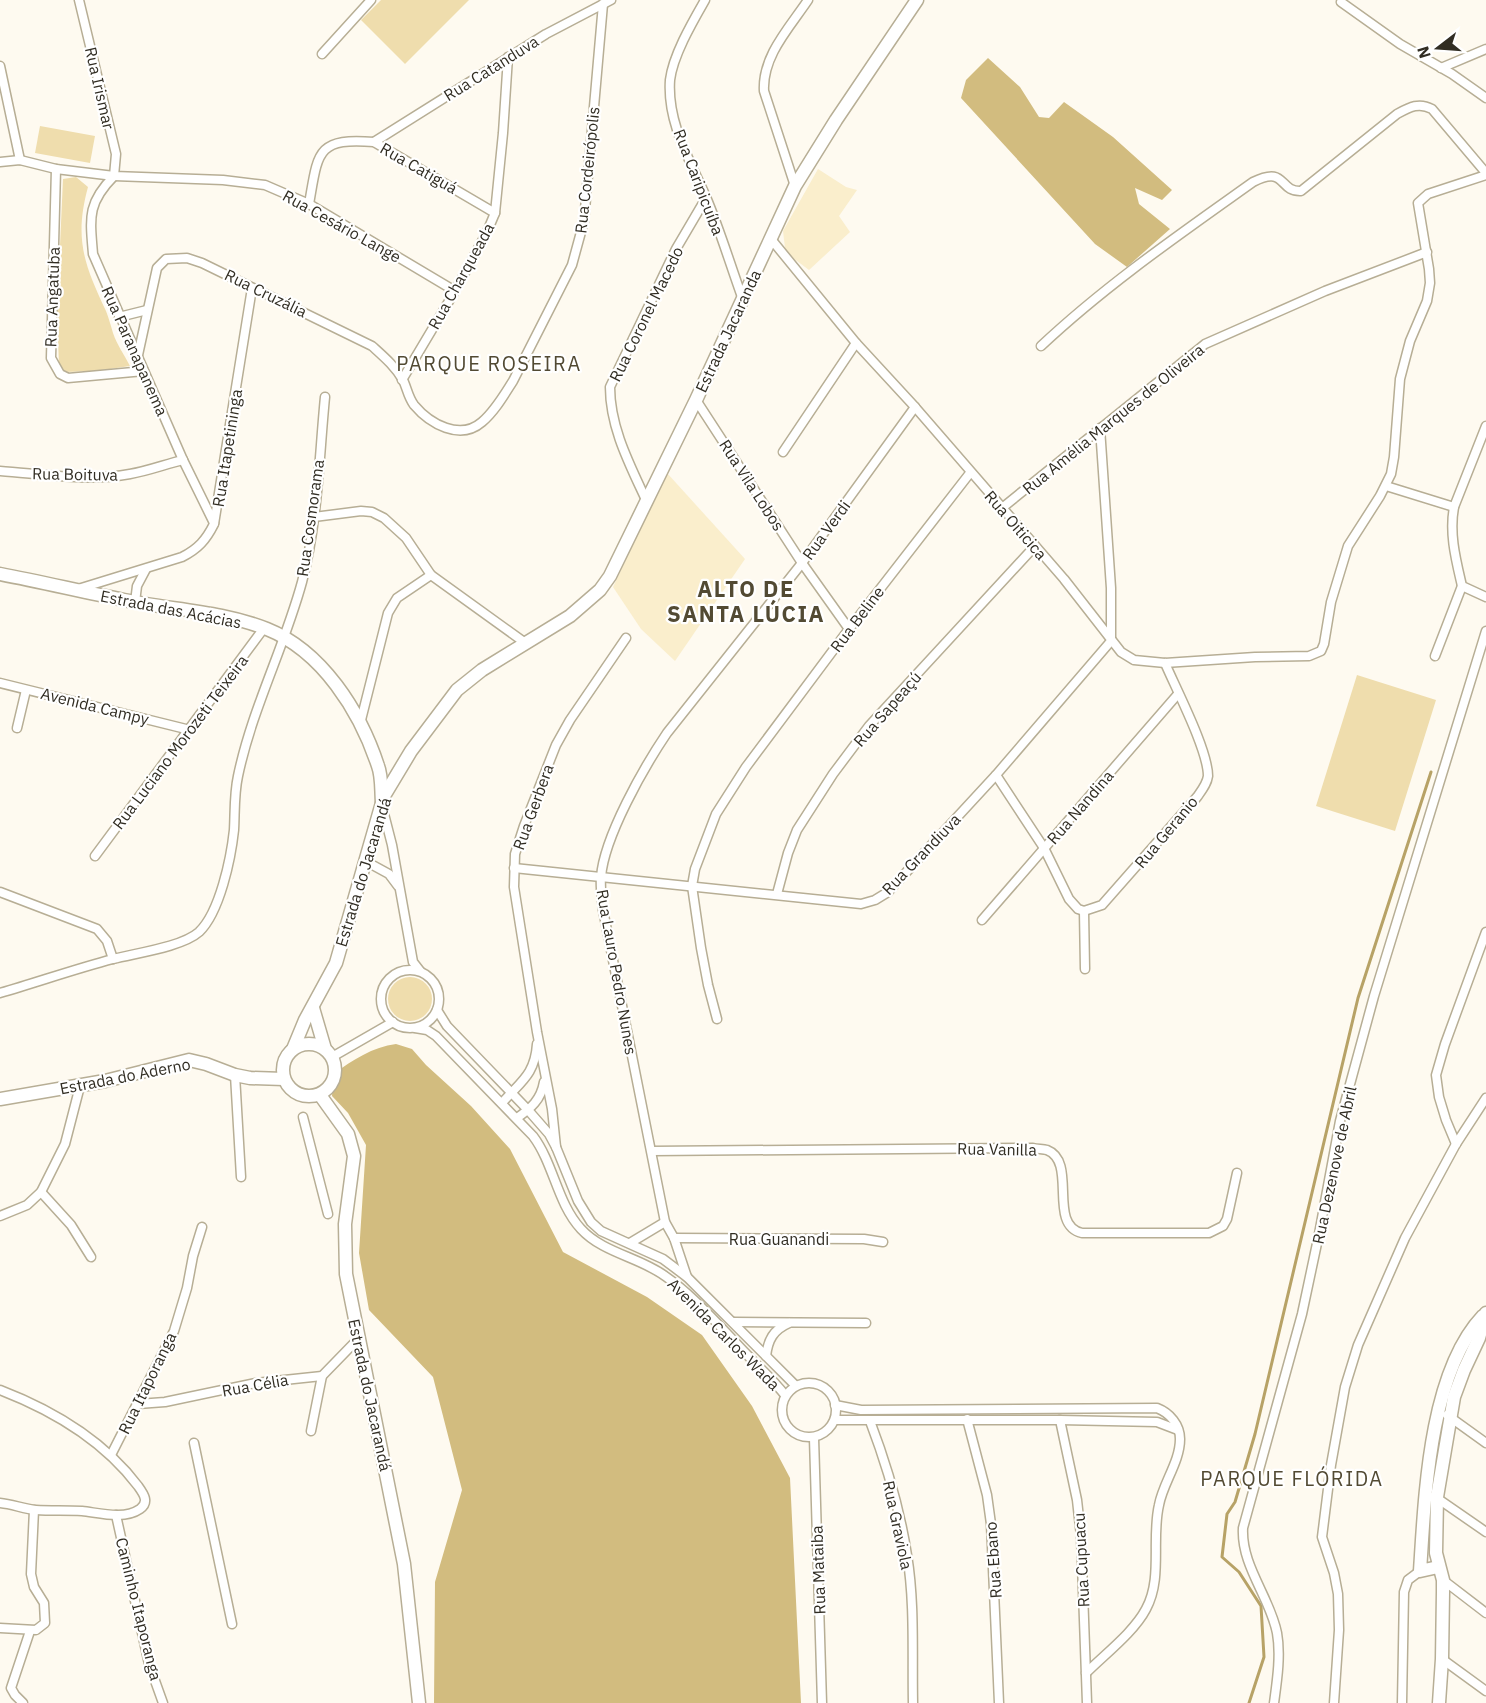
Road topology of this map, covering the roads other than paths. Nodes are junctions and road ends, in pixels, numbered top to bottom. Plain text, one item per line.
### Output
1 (80, 0) edge
2 (371, 0) edge
3 (705, 0) edge
4 (808, 0) edge
5 (917, 0) edge
6 (607, 2) edge
7 (1341, 2) dead end
8 (1486, 49) edge
9 (322, 54) dead end
10 (508, 57) junction
11 (0, 66) edge
12 (1441, 68) junction
13 (1486, 98) edge
14 (374, 142) junction
15 (20, 160) junction
16 (0, 162) edge
17 (56, 169) junction
18 (1486, 174) edge
19 (114, 176) junction
20 (795, 186) junction
21 (706, 198) junction
22 (309, 204) junction
23 (495, 213) junction
24 (771, 239) junction
25 (1427, 252) junction
26 (252, 288) junction
27 (455, 291) junction
28 (742, 297) junction
29 (147, 310) junction
30 (119, 317) junction
31 (856, 343) junction
32 (1041, 346) dead end
33 (138, 355) junction
34 (144, 371) junction
35 (402, 380) junction
36 (325, 397) dead end
37 (696, 400) junction
38 (915, 408) junction
39 (1486, 426) edge
40 (1100, 428) junction
41 (783, 452) dead end
42 (183, 460) junction
43 (0, 471) edge
44 (970, 473) junction
45 (1386, 486) junction
46 (647, 502) junction
47 (1454, 507) junction
48 (1002, 508) junction
49 (314, 517) junction
50 (214, 524) junction
51 (1035, 546) junction
52 (802, 563) junction
53 (146, 569) junction
54 (0, 574) edge
55 (431, 575) junction
56 (1462, 586) junction
57 (78, 589) junction
58 (1486, 597) edge
59 (135, 602) junction
60 (264, 628) junction
61 (849, 629) junction
62 (1486, 631) edge
63 (285, 638) junction
64 (626, 638) dead end
65 (1111, 640) junction
66 (524, 642) junction
67 (1435, 656) dead end
68 (1165, 663) junction
69 (0, 683) edge
70 (26, 690) junction
71 (1178, 694) junction
72 (688, 705) joint
73 (360, 724) junction
74 (17, 728) dead end
75 (190, 730) junction
76 (996, 775) junction
77 (382, 805) junction
78 (1044, 848) junction
79 (95, 856) dead end
80 (367, 862) junction
81 (514, 868) junction
82 (601, 876) junction
83 (692, 886) junction
84 (400, 889) junction
85 (0, 892) edge
86 (777, 894) junction
87 (1084, 911) junction
88 (982, 920) dead end
89 (1486, 932) edge
90 (113, 959) junction
91 (1085, 969) dead end
92 (420, 971) junction
93 (0, 993) edge
94 (313, 1008) junction
95 (437, 1010) junction
96 (717, 1019) dead end
97 (393, 1022) junction
98 (415, 1028) junction
99 (537, 1032) junction
100 (293, 1049) junction
101 (329, 1053) junction
102 (544, 1074) junction
103 (235, 1075) junction
104 (284, 1079) junction
105 (80, 1086) junction
106 (511, 1092) junction
107 (320, 1095) junction
108 (1486, 1098) edge
109 (0, 1099) edge
110 (502, 1103) junction
111 (528, 1110) junction
112 (303, 1117) dead end
113 (517, 1118) junction
114 (1456, 1144) junction
115 (556, 1147) junction
116 (652, 1151) junction
117 (1237, 1173) dead end
118 (241, 1177) dead end
119 (41, 1192) junction
120 (328, 1214) dead end
121 (0, 1216) edge
122 (665, 1222) junction
123 (202, 1227) dead end
124 (674, 1238) junction
125 (883, 1242) dead end
126 (630, 1243) junction
127 (91, 1257) dead end
128 (687, 1278) junction
129 (1486, 1313) edge
130 (734, 1322) junction
131 (792, 1322) junction
132 (866, 1323) dead end
133 (1478, 1337) edge
134 (358, 1339) junction
135 (766, 1356) junction
136 (322, 1376) junction
137 (795, 1385) junction
138 (0, 1390) edge
139 (785, 1395) junction
140 (138, 1404) junction
141 (835, 1405) junction
142 (1164, 1410) junction
143 (1444, 1415) junction
144 (967, 1419) junction
145 (835, 1420) junction
146 (1060, 1420) junction
147 (870, 1421) junction
148 (1157, 1422) junction
149 (1178, 1430) junction
150 (311, 1431) dead end
151 (813, 1438) junction
152 (195, 1443) dead end
153 (1486, 1443) edge
154 (111, 1455) junction
155 (1431, 1494) junction
156 (0, 1503) edge
157 (34, 1510) junction
158 (116, 1515) junction
159 (1486, 1532) edge
160 (1438, 1567) junction
161 (1420, 1571) junction
162 (1443, 1580) junction
163 (1486, 1613) edge
164 (232, 1624) dead end
165 (0, 1628) edge
166 (30, 1631) junction
167 (1442, 1659) junction
168 (1086, 1672) junction
169 (1486, 1691) edge
170 (23, 1703) edge
171 (163, 1703) edge
172 (419, 1703) edge
173 (822, 1703) edge
174 (913, 1703) edge
175 (999, 1703) edge
176 (1087, 1703) edge
177 (1274, 1703) edge
178 (1334, 1703) edge
179 (1402, 1703) edge
180 (1439, 1703) edge

1 - 19 street, Rua Irismar
2 - 9 street
3 - 21 street, Rua Caripicuíba
4 - 20 street
5 - 20 main road, Estrada Jacaranda
6 - 10 street, Rua Catanduva
6 - 35 street, Rua Cordeirópolis
7 - 12 street
8 - 12 street
10 - 14 street, Rua Catanduva
10 - 23 street, Rua Charqueada
11 - 15 street
12 - 13 street
14 - 22 street, Rua Catiguá
14 - 23 street, Rua Catiguá
15 - 16 street
15 - 17 street
17 - 19 street
17 - 34 street, Rua Angatuba
18 - 25 street
18 - 32 street
19 - 22 street, Rua Cesário Lange
19 - 30 street, Rua Paranapanema
20 - 24 main road, Estrada Jacaranda
21 - 28 street, Rua Caripicuíba
21 - 46 street, Rua Coronel Macedo
22 - 27 street, Rua Cesário Lange
23 - 27 street, Rua Charqueada
24 - 28 main road, Estrada Jacaranda
24 - 31 street, Rua Oiticica
25 - 40 street, Rua Amélia Marques de Oliveira
25 - 45 street
26 - 29 street, Rua Cruzália
26 - 35 street, Rua Cruzália
26 - 50 street, Rua Itapetininga
27 - 35 street, Rua Charqueada
28 - 37 main road, Estrada Jacaranda
29 - 30 street
29 - 33 street, Rua Cruzália
30 - 33 street, Rua Paranapanema
31 - 38 street, Rua Oiticica
31 - 41 street
33 - 34 street, Rua Paranapanema
34 - 42 street, Rua Paranapanema
36 - 49 street, Rua Cosmorama
37 - 46 main road, Estrada Jacaranda
37 - 52 street, Rua Vila Lobos
38 - 44 street, Rua Oiticica
38 - 52 street, Rua Verdi
39 - 47 street
40 - 48 street, Rua Amélia Marques de Oliveira
40 - 65 street
42 - 43 street, Rua Boituva
42 - 50 street, Rua Paranapanema
44 - 48 street, Rua Oiticica
44 - 61 street, Rua Beline
45 - 47 street
45 - 68 street, Rua Oiticica
46 - 66 main road, Estrada Jacaranda
47 - 56 street
48 - 51 street, Rua Oiticica
49 - 55 street
49 - 63 street, Rua Cosmorama
50 - 53 street, Rua Itapetininga
51 - 65 street, Rua Oiticica
51 - 86 street, Rua Sapeaçú
52 - 61 street, Rua Vila Lobos
52 - 72 street, Rua Verdi
53 - 57 street, Rua Itapetininga
53 - 59 street
54 - 57 main road, Estrada das Acácias
55 - 66 street
55 - 73 street
56 - 58 street
56 - 67 street
57 - 59 main road, Estrada das Acácias
59 - 60 main road, Estrada das Acácias
60 - 63 main road, Estrada das Acácias
60 - 75 street, Rua Luciano Morozeti Teixeira
61 - 83 street, Rua Beline
62 - 177 street, Rua Dezenove de Abril
63 - 73 main road, Estrada das Acácias
63 - 90 street, Rua Cosmorama
64 - 81 street, Rua Gerbera
65 - 68 street, Rua Oiticica
65 - 76 street, Rua Grandiuva
66 - 77 main road, Estrada do Jacarandá
68 - 71 street, Rua Geranio
69 - 70 street, Avenida Campy
70 - 74 street
70 - 75 street, Avenida Campy
71 - 78 street, Rua Nandina
71 - 87 street, Rua Geranio
72 - 82 street, Rua Lauro Pedro Nunes
73 - 77 main road, Estrada das Acácias
75 - 79 street, Rua Luciano Morozeti Teixeira
76 - 78 street
76 - 86 street, Rua Grandiuva
77 - 80 main road, Estrada do Jacarandá
77 - 84 street
78 - 87 street
78 - 88 street, Rua Nandina
80 - 84 street
80 - 94 main road, Estrada do Jacarandá
81 - 82 street, Rua Grandiuva
81 - 99 street, Rua Gerbera
82 - 83 street, Rua Grandiuva
82 - 116 street, Rua Lauro Pedro Nunes
83 - 86 street, Rua Grandiuva
83 - 96 street
84 - 92 street
85 - 90 street
87 - 91 street
89 - 114 street
90 - 93 street, Rua Cosmorama
92 - 95 street
92 - 97 street
94 - 100 main road, Estrada do Jacarandá
94 - 101 main road
95 - 98 street
95 - 106 street, Avenida Carlos Wada
97 - 98 street
97 - 101 street
98 - 110 street, Avenida Carlos Wada
99 - 102 street, Rua Gerbera
99 - 106 street, Rua Gerbera
100 - 101 main road
100 - 104 main road
101 - 107 main road
102 - 111 street, Rua Gerbera
102 - 115 street, Rua Gerbera
103 - 104 main road, Estrada do Aderno
103 - 105 main road, Estrada do Aderno
103 - 118 street
104 - 107 main road
105 - 109 main road, Estrada do Aderno
105 - 119 street
106 - 110 street, Rua Gerbera
106 - 111 street, Avenida Carlos Wada
107 - 134 main road, Estrada do Jacarandá
108 - 114 street
110 - 113 street, Avenida Carlos Wada
111 - 113 street, Rua Gerbera
111 - 115 street, Avenida Carlos Wada
112 - 120 street
113 - 139 street, Avenida Carlos Wada
114 - 178 street
115 - 126 street, Avenida Carlos Wada
116 - 117 street, Rua Vanilla
116 - 122 street, Rua Lauro Pedro Nunes
119 - 121 street
119 - 127 street
122 - 124 street, Rua Lauro Pedro Nunes
122 - 126 street
123 - 140 street, Rua Itaporanga
124 - 125 street, Rua Guanandi
124 - 128 street, Rua Lauro Pedro Nunes
126 - 128 street, Avenida Carlos Wada
128 - 130 street, Avenida Carlos Wada
129 - 133 main road
130 - 131 street
130 - 135 street, Avenida Carlos Wada
131 - 132 street
131 - 135 street
133 - 143 main road
134 - 136 street
134 - 172 main road, Estrada do Jacarandá
135 - 137 street, Avenida Carlos Wada
136 - 140 street, Rua Célia
136 - 150 street
137 - 139 street
137 - 141 street
138 - 154 street
139 - 151 street
140 - 154 street, Rua Itaporanga
141 - 142 street
141 - 145 street
142 - 148 street
142 - 149 street
143 - 153 street
143 - 155 main road
144 - 146 street
144 - 147 street
144 - 175 street, Rua Ebano
145 - 147 street
145 - 151 street
146 - 148 street
146 - 168 street, Rua Cupuacu
147 - 174 street, Rua Graviola
148 - 149 street
149 - 168 street
151 - 173 street, Rua Mataiba
152 - 164 street
154 - 158 street
155 - 159 street
155 - 160 main road
155 - 161 main road
156 - 157 street
157 - 158 street
157 - 166 street
158 - 171 street, Caminho Itaporanga
160 - 161 main road
160 - 162 main road
161 - 179 street
162 - 163 street
162 - 167 main road
165 - 166 street
166 - 170 street
167 - 169 street
167 - 180 main road
168 - 176 street, Rua Cupuacu

